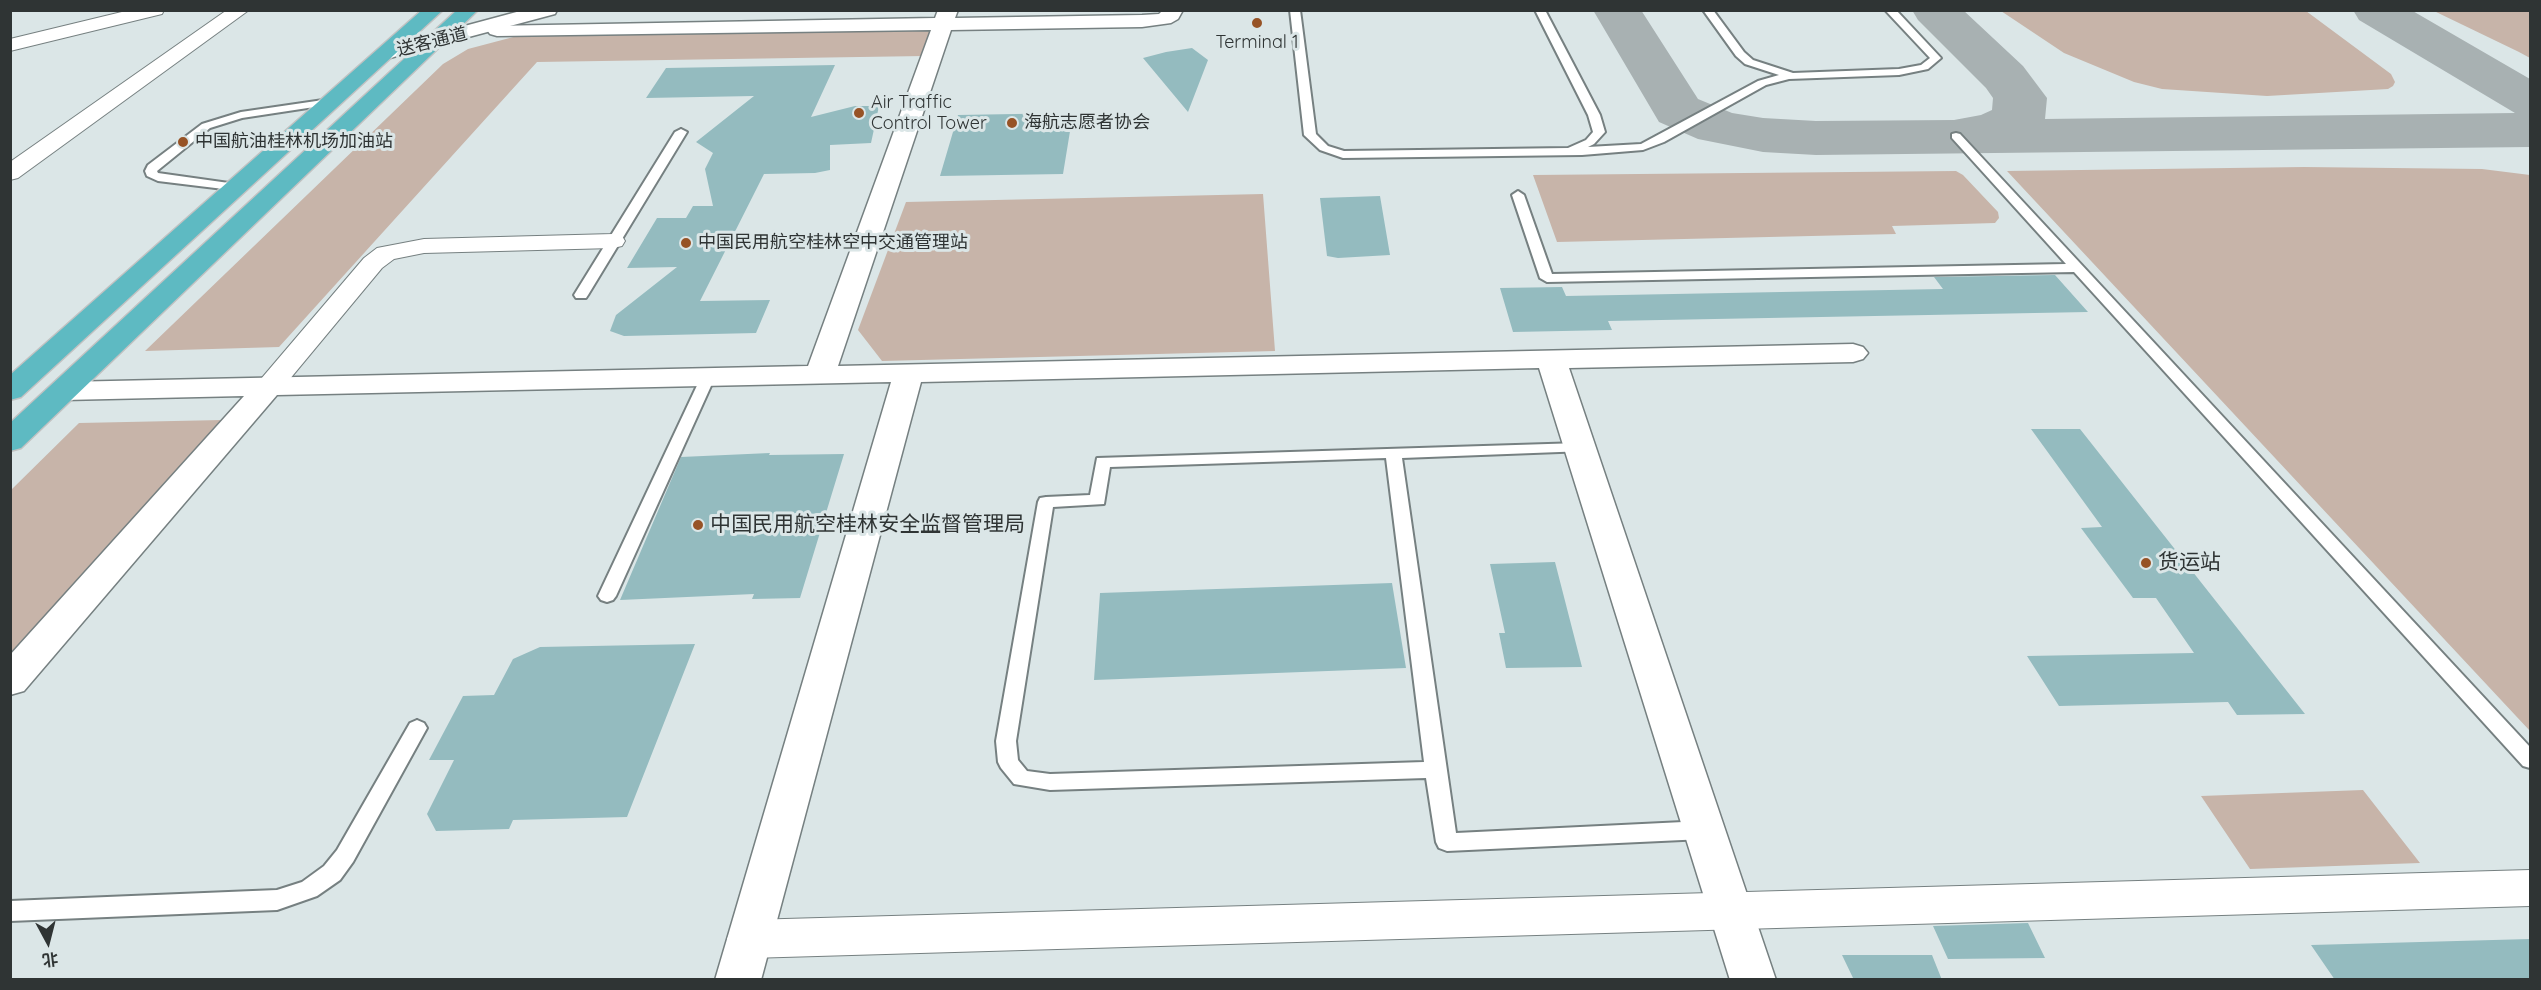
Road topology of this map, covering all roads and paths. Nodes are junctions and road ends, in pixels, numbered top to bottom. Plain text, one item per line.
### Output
1 (155, 10) edge
2 (240, 10) edge
3 (510, 10) edge
4 (548, 10) edge
5 (575, 10) edge
6 (1173, 10) edge
7 (1294, 10) edge
8 (1540, 10) edge
9 (1708, 10) edge
10 (1890, 10) edge
11 (946, 17) edge
12 (454, 24) edge
13 (497, 30) junction
14 (10, 45) edge
15 (1811, 75) junction
16 (330, 102) junction
17 (681, 132) dead end
18 (1956, 136) dead end
19 (1567, 152) junction
20 (10, 173) edge
21 (236, 188) junction
22 (1518, 195) dead end
23 (613, 241) junction
24 (2078, 268) junction
25 (580, 295) dead end
26 (1853, 353) dead end
27 (1551, 359) junction
28 (909, 373) junction
29 (820, 375) junction
30 (708, 377) junction
31 (269, 386) junction
32 (10, 391) edge
33 (64, 391) junction
34 (10, 441) edge
35 (1580, 448) junction
36 (1393, 453) junction
37 (607, 596) dead end
38 (10, 681) edge
39 (417, 728) dead end
40 (2530, 760) edge
41 (1436, 770) junction
42 (1705, 830) junction
43 (2530, 888) edge
44 (1731, 909) junction
45 (10, 911) edge
46 (749, 939) junction
47 (738, 980) edge
48 (1754, 980) edge

1 - 14 street
2 - 20 street
3 - 12 street, 送客通道
4 - 12 street, 送客通道
5 - 13 street
6 - 11 street
7 - 19 lane
8 - 19 lane
9 - 15 lane
10 - 15 lane
11 - 13 street
11 - 29 street
12 - 13 street
12 - 16 highway
12 - 33 highway
15 - 19 lane
16 - 21 highway
16 - 21 lane
17 - 23 lane
18 - 24 lane
21 - 32 highway
22 - 24 lane
23 - 25 lane
23 - 31 street
24 - 40 lane
26 - 27 street
27 - 28 street
27 - 35 street
28 - 29 street
28 - 46 street
29 - 30 street
30 - 31 street
30 - 37 lane
31 - 33 street
31 - 38 street
33 - 34 highway
35 - 36 lane
35 - 42 street
36 - 41 lane
36 - 41 lane
39 - 45 lane
41 - 42 lane
42 - 44 street
43 - 44 street
44 - 46 street
44 - 48 street
46 - 47 street

